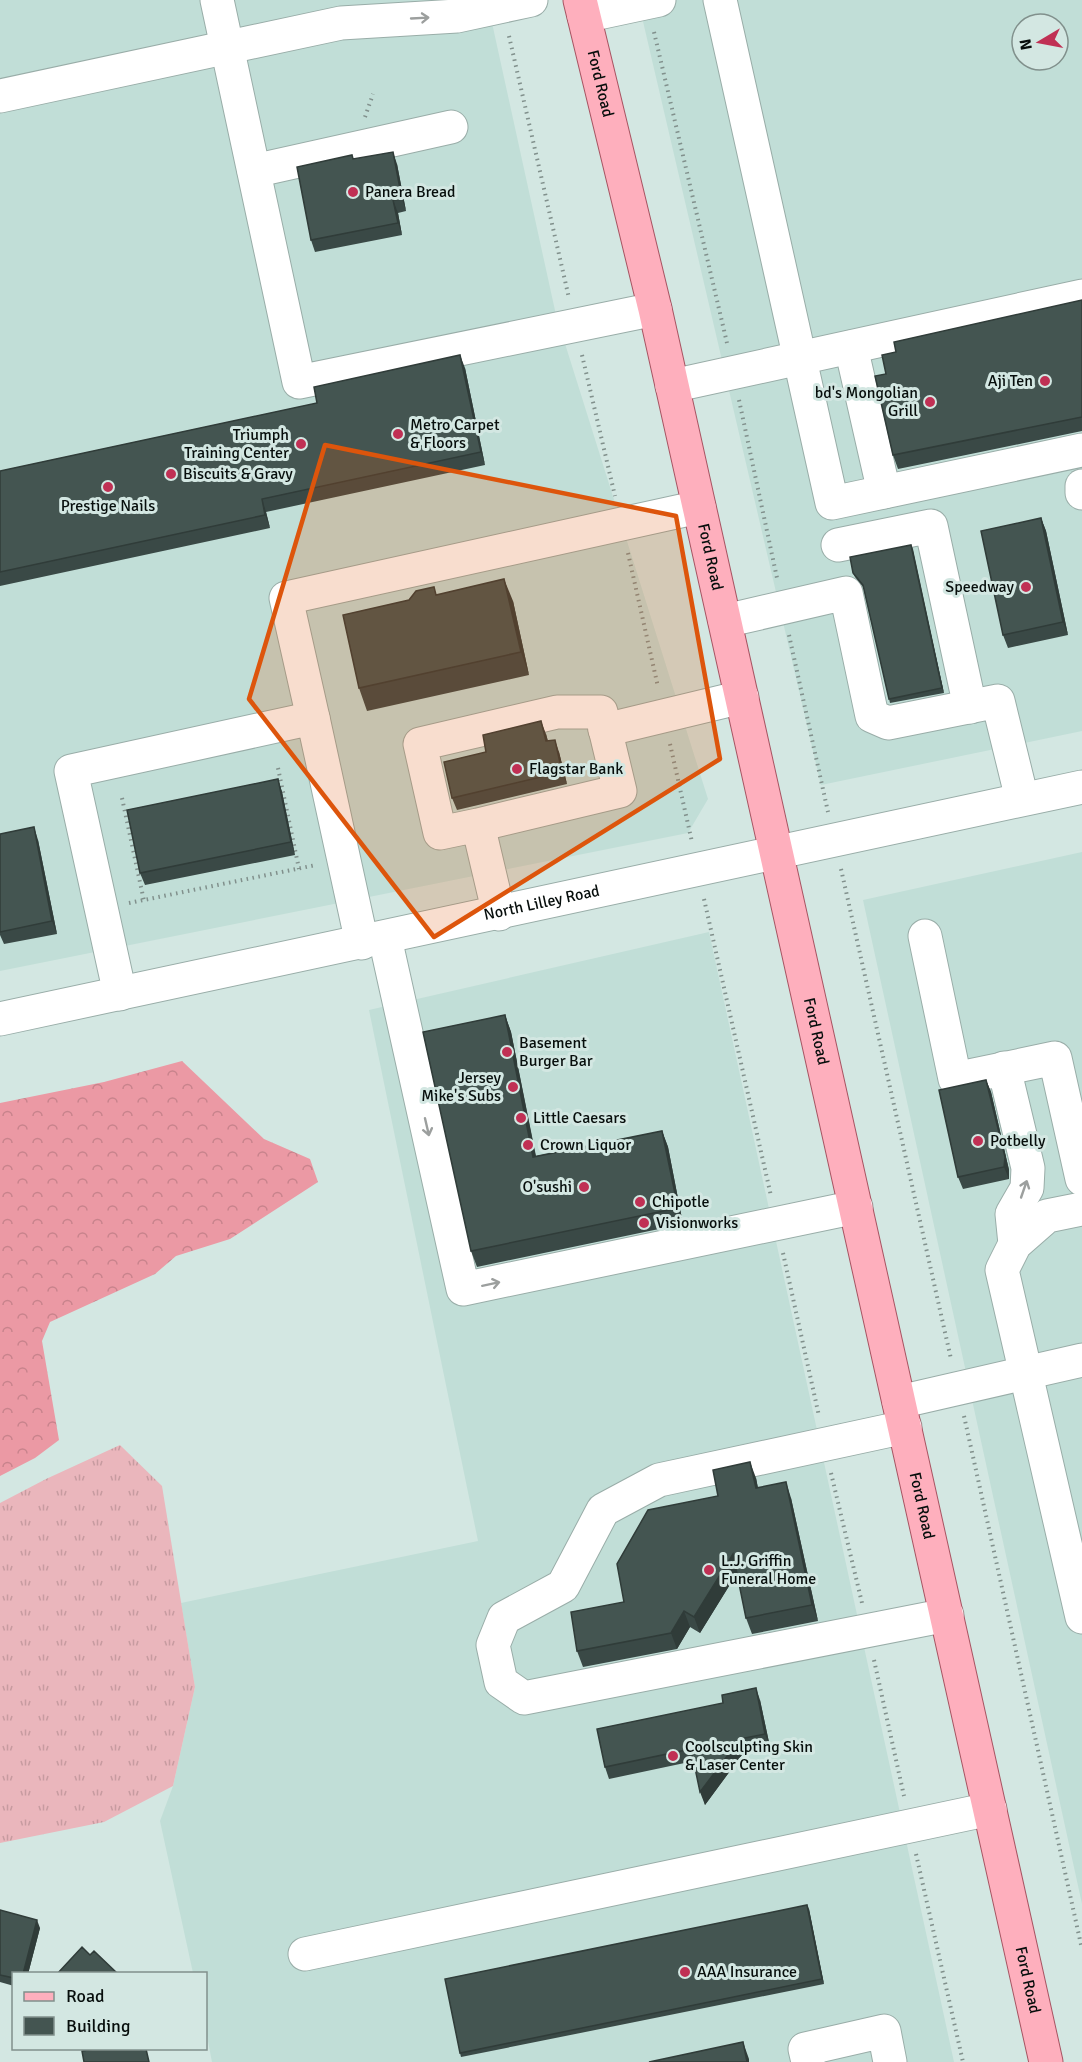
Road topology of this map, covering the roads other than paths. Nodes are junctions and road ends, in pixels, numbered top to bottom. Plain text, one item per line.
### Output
1 (217, 0) edge
2 (400, 0) edge
3 (531, 0) edge
4 (659, 0) edge
5 (720, 0) edge
6 (582, 8) edge
7 (340, 22) junction
8 (226, 46) junction
9 (0, 96) edge
10 (451, 127) dead end
11 (254, 171) junction
12 (1082, 296) edge
13 (655, 309) junction
14 (851, 347) junction
15 (801, 358) junction
16 (672, 386) junction
17 (1082, 450) edge
18 (1082, 486) edge
19 (884, 492) junction
20 (1082, 493) edge
21 (831, 503) junction
22 (699, 507) junction
23 (838, 545) junction
24 (852, 592) junction
25 (725, 621) junction
26 (742, 697) junction
27 (970, 707) junction
28 (313, 718) junction
29 (605, 730) junction
30 (1082, 788) edge
31 (1022, 799) junction
32 (478, 825) junction
33 (777, 855) junction
34 (499, 914) junction
35 (925, 936) dead end
36 (374, 941) junction
37 (120, 994) junction
38 (0, 1019) edge
39 (1004, 1068) junction
40 (1082, 1179) edge
41 (856, 1207) junction
42 (1082, 1209) edge
43 (1015, 1244) junction
44 (1082, 1360) edge
45 (1024, 1374) junction
46 (902, 1414) junction
47 (947, 1615) junction
48 (1082, 1617) edge
49 (990, 1809) junction
50 (305, 1954) dead end
51 (808, 2062) edge
52 (890, 2062) edge
53 (1046, 2062) edge

1 - 8 street
2 - 7 street
7 -> 3 street
4 - 6 street
5 - 15 street
6 - 13 main road, Ford Road
7 - 8 street
8 - 9 street
8 - 11 street
10 - 11 street
11 - 13 street
12 - 14 street
13 - 16 main road, Ford Road
14 - 15 street
14 - 19 street
15 - 16 street
15 - 21 street
16 - 22 main road, Ford Road
17 - 19 street
18 - 20 street
19 - 21 street
21 - 23 street
22 - 25 main road, Ford Road
22 - 28 street
23 - 24 street
23 - 27 street
24 - 25 street
24 - 27 street
25 - 26 main road, Ford Road
26 - 29 street
26 - 33 main road, Ford Road
27 - 31 street
28 - 36 street
28 - 37 street
29 - 32 street
29 - 32 street
30 - 31 street, North Lilley Road
31 - 33 street, North Lilley Road
32 - 34 street
33 - 34 street, North Lilley Road
33 - 41 main road, Ford Road
34 - 36 street, North Lilley Road
35 - 39 street
36 - 37 street, North Lilley Road
36 -> 41 street
37 - 38 street, North Lilley Road
39 - 40 street
43 -> 39 street
41 - 46 main road, Ford Road
42 - 43 street
43 - 45 street
44 - 45 street
45 - 46 street
45 - 48 street
46 - 47 main road, Ford Road
46 - 47 street
47 - 49 main road, Ford Road
49 - 50 street
49 - 53 main road, Ford Road
51 - 52 street

